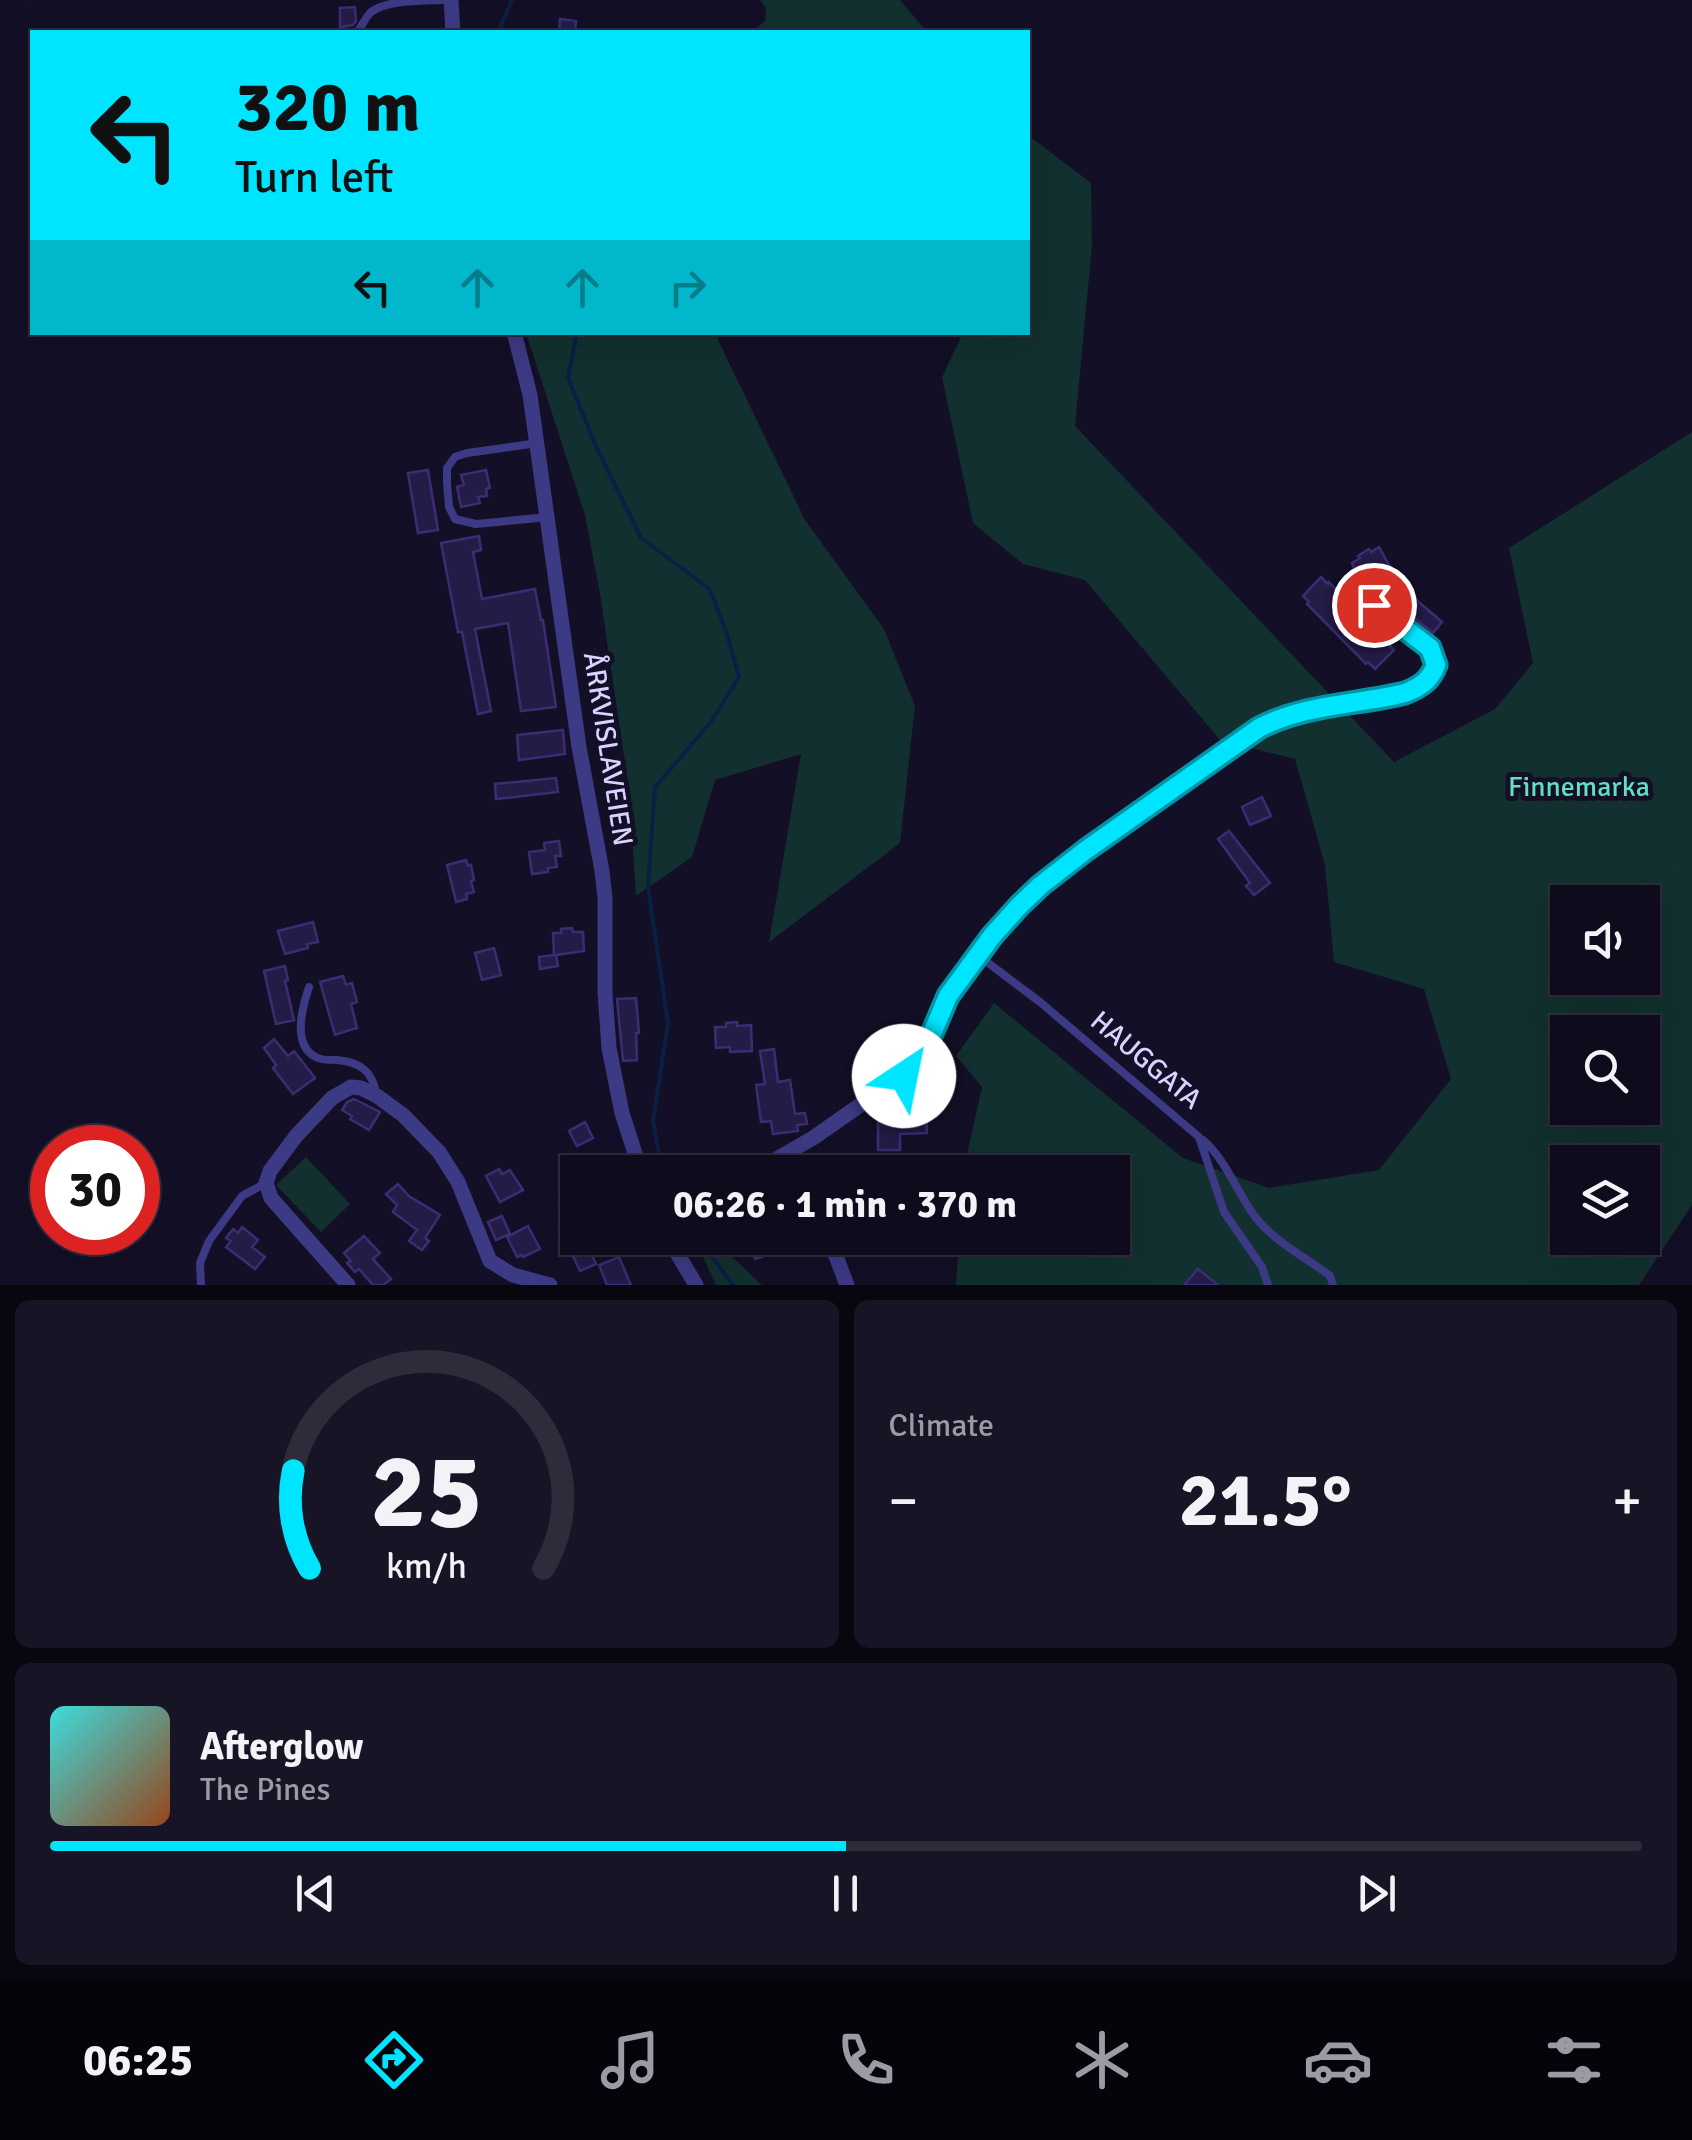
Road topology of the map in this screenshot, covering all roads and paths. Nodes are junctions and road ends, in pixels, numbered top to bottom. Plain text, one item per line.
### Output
1 (442, 0) edge
2 (451, 0) edge
3 (358, 30) edge
4 (452, 30) edge
5 (515, 335) edge
6 (538, 443) junction
7 (548, 517) junction
8 (1362, 594) dead end
9 (1436, 665) joint
10 (979, 956) junction
11 (309, 987) dead end
12 (377, 1096) junction
13 (1200, 1138) junction
14 (791, 1152) junction
15 (636, 1155) edge
16 (785, 1155) edge
17 (793, 1155) edge
18 (266, 1182) junction
19 (678, 1255) edge
20 (836, 1255) edge
21 (201, 1285) edge
22 (348, 1285) edge
23 (550, 1285) edge
24 (696, 1285) edge
25 (847, 1285) edge
26 (1268, 1285) edge
27 (1333, 1285) edge

1 - 3 lane
2 - 4 street
5 - 6 street, ÅRKVISLAVEIEN
6 - 7 street, ÅRKVISLAVEIEN
6 - 7 lane
7 - 15 street, ÅRKVISLAVEIEN
8 - 9 lane
9 - 10 street
10 - 13 lane, HAUGGATA
10 - 14 street
11 - 12 lane
12 - 18 street
12 - 23 street
13 - 26 lane, HAUGGATA
13 - 27 lane
14 - 16 street
14 - 17 street
18 - 21 lane
18 - 22 street
19 - 24 street
20 - 25 street

